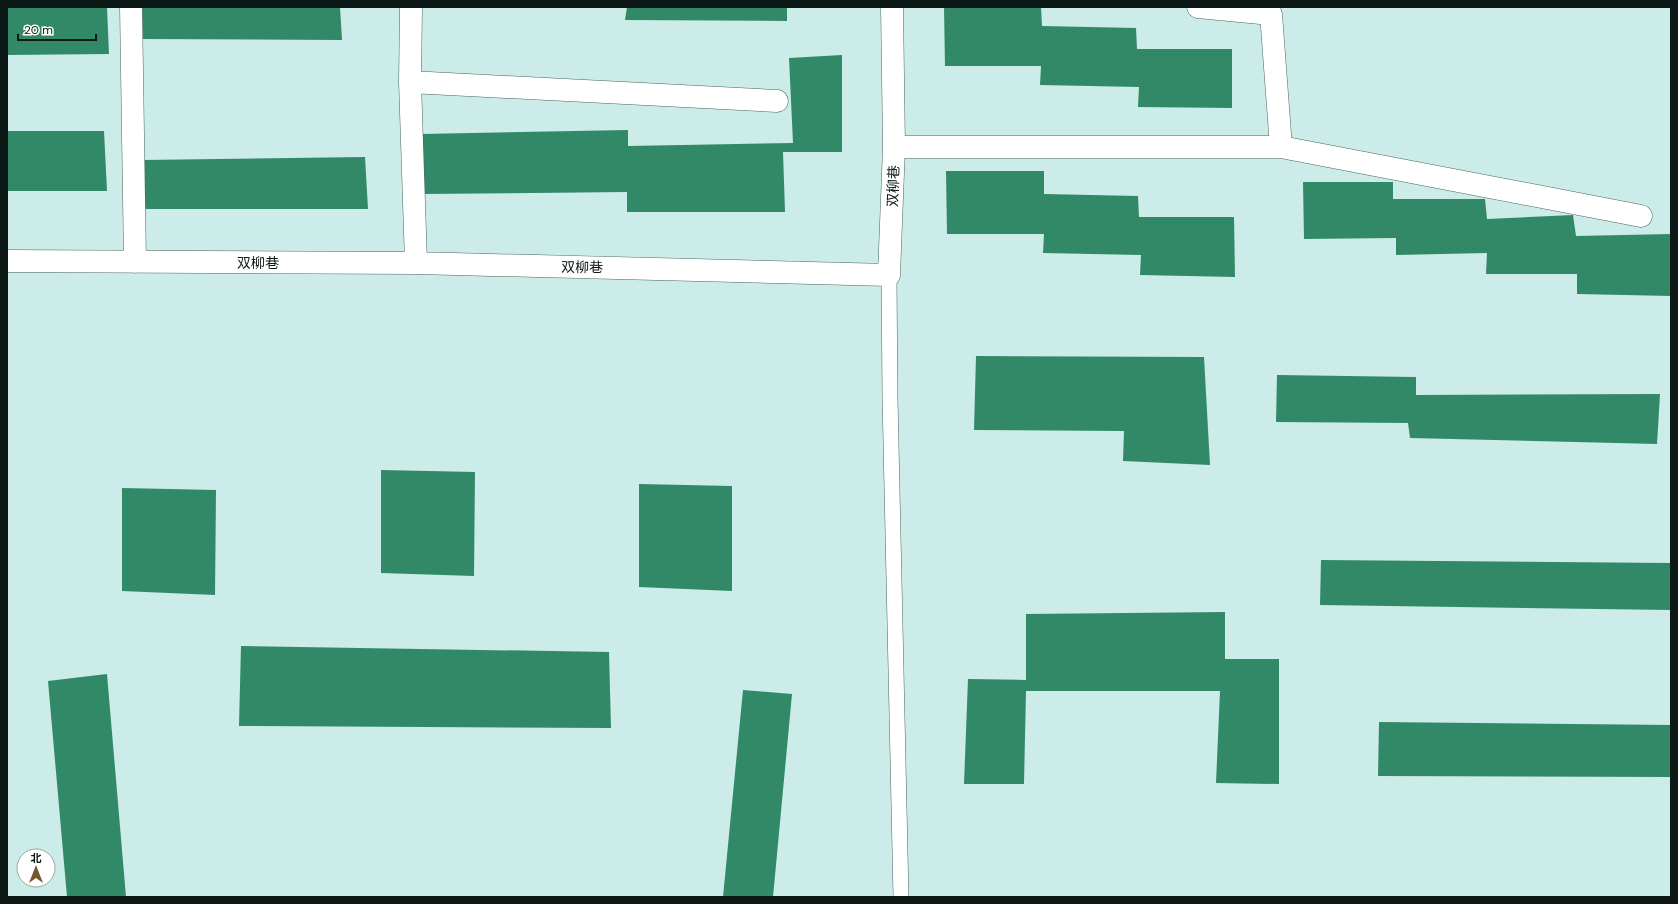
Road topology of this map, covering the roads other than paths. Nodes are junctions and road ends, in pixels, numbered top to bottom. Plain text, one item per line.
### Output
1 (131, 7) edge
2 (411, 7) edge
3 (892, 7) edge
4 (1198, 7) edge
5 (410, 82) junction
6 (778, 101) dead end
7 (894, 147) junction
8 (1281, 147) junction
9 (1641, 216) dead end
10 (7, 261) edge
11 (136, 262) junction
12 (416, 263) junction
13 (889, 275) junction
14 (901, 897) edge

1 - 11 street
2 - 5 street
3 - 7 street, 双柳巷
4 - 8 street
5 - 6 street
5 - 12 street
7 - 8 street
7 - 13 street, 双柳巷
8 - 9 street
10 - 11 street, 双柳巷
11 - 12 street, 双柳巷
12 - 13 street, 双柳巷
13 - 14 lane

